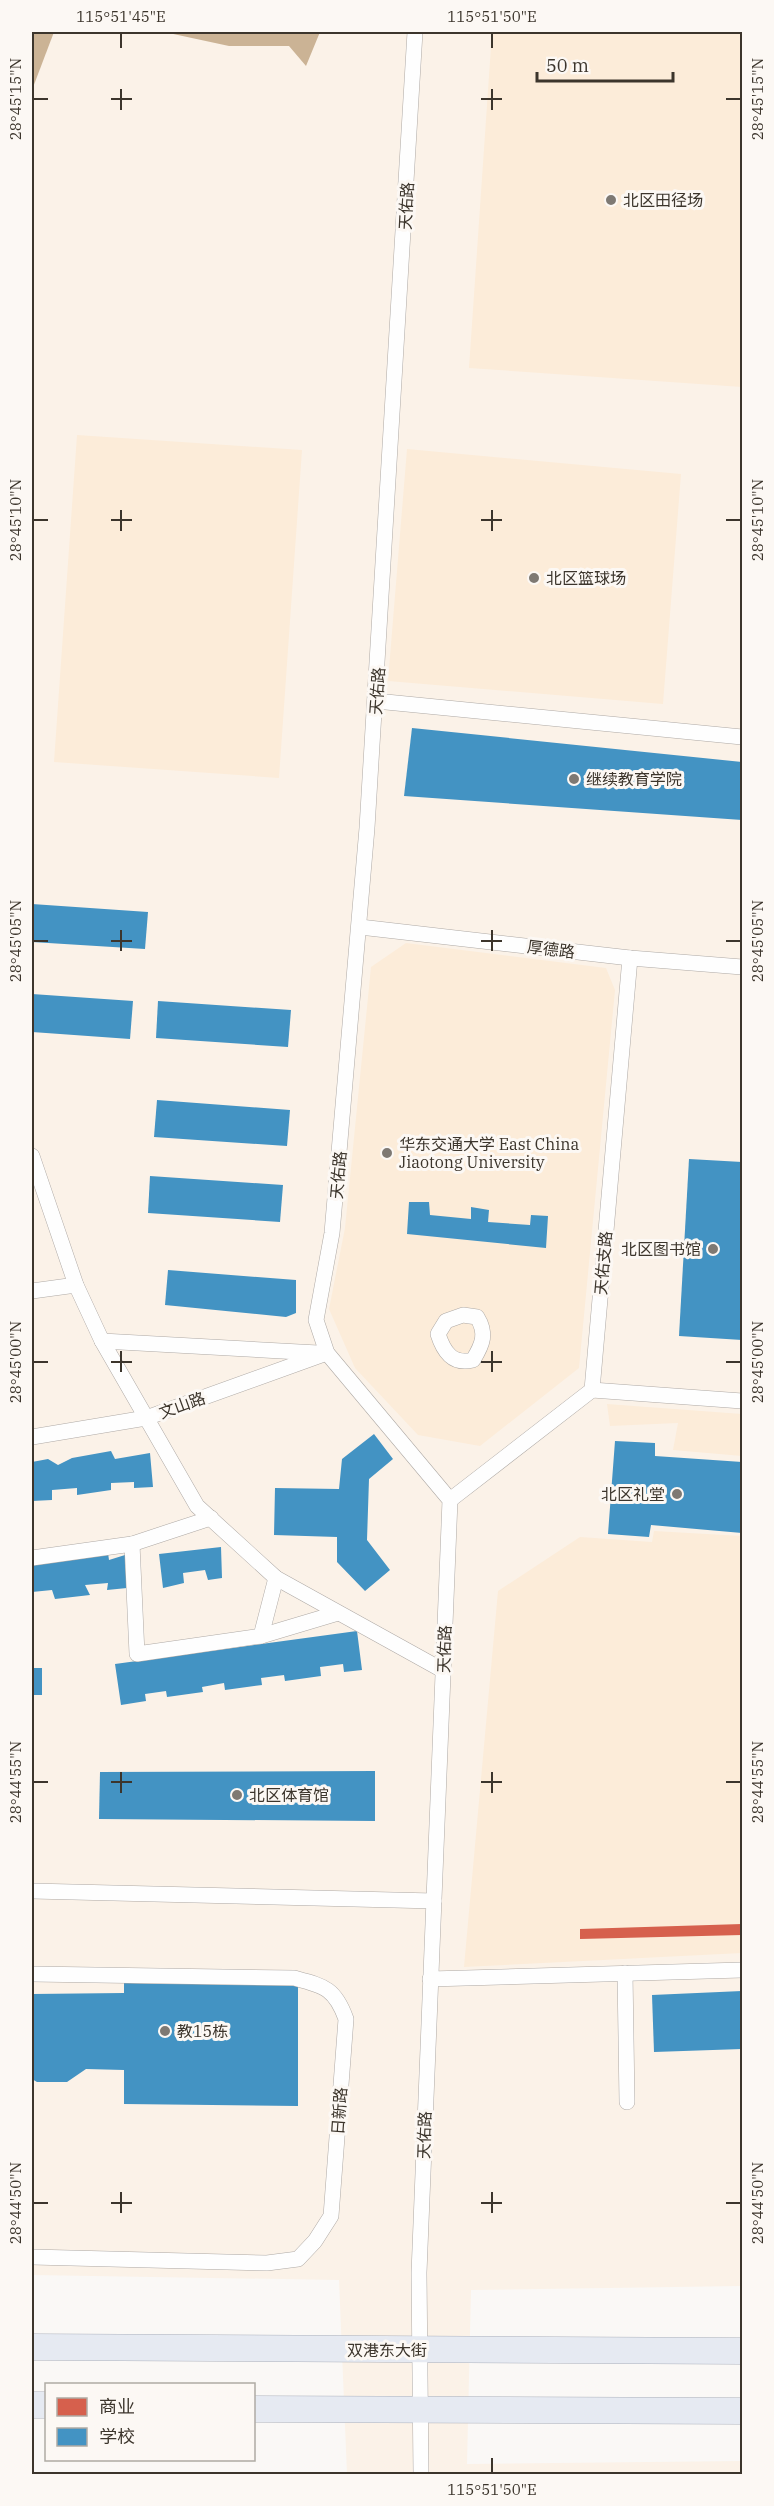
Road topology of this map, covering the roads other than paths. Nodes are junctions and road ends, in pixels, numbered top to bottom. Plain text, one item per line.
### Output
1 (415, 32) edge
2 (376, 701) junction
3 (742, 737) edge
4 (360, 927) junction
5 (630, 958) junction
6 (742, 967) edge
7 (32, 1156) edge
8 (76, 1286) junction
9 (32, 1291) edge
10 (102, 1341) junction
11 (327, 1353) junction
12 (592, 1390) junction
13 (742, 1401) edge
14 (146, 1418) junction
15 (32, 1437) edge
16 (450, 1500) junction
17 (211, 1518) junction
18 (132, 1544) junction
19 (32, 1558) edge
20 (276, 1578) junction
21 (338, 1613) junction
22 (261, 1636) junction
23 (444, 1671) junction
24 (32, 1891) edge
25 (434, 1901) junction
26 (742, 1970) edge
27 (625, 1973) junction
28 (32, 1974) edge
29 (430, 1979) junction
30 (627, 2102) dead end
31 (32, 2257) edge
32 (32, 2347) edge
33 (420, 2350) junction
34 (742, 2351) edge
35 (255, 2409) edge
36 (421, 2411) junction
37 (742, 2411) edge
38 (421, 2475) edge

1 - 2 street, 天佑路
2 - 3 street
2 - 4 street, 天佑路
4 - 5 street, 厚德路
4 - 11 street, 天佑路
5 - 6 street, 厚德路
5 - 12 street, 天佑支路
7 - 8 street
8 - 9 street
8 - 10 street
10 - 11 street
10 - 14 street
11 - 14 street, 文山路
11 - 16 street, 天佑路
12 - 13 street
12 - 16 street
14 - 15 street, 文山路
14 - 17 street
16 - 23 street, 天佑路
17 - 18 street
17 - 20 street
18 - 19 street
18 - 22 street
20 - 21 street
20 - 22 street
21 - 22 street
21 - 23 street
23 - 25 street, 天佑路
24 - 25 street
25 - 29 street, 天佑路
26 - 27 street
27 - 29 street
27 - 30 street
28 - 31 street, 日新路
29 - 33 street, 天佑路
32 - 33 main road, 双港东大街
33 - 34 main road, 双港东大街
33 - 36 street, 天佑路
35 - 36 main road
36 - 37 main road
36 - 38 street, 天佑路

